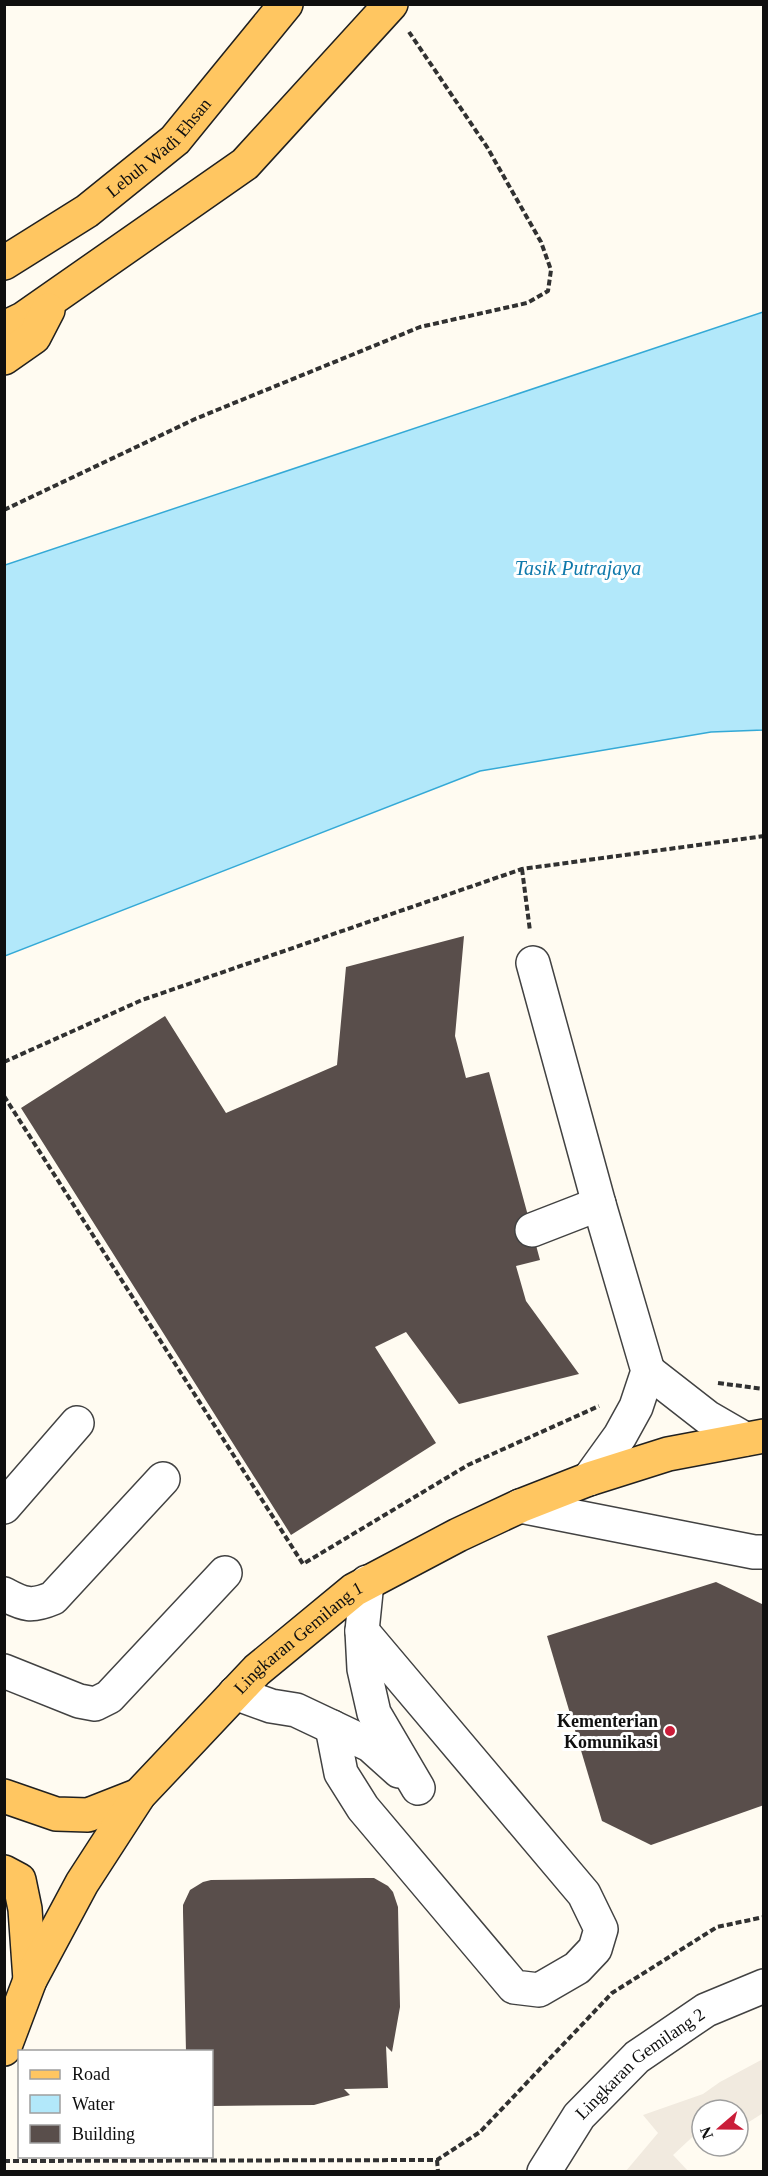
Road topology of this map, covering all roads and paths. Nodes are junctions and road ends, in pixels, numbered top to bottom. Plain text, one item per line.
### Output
1 (286, 4) edge
2 (390, 5) edge
3 (4, 263) edge
4 (54, 297) junction
5 (4, 328) edge
6 (4, 358) edge
7 (4, 510) edge
8 (764, 836) edge
9 (522, 869) junction
10 (533, 963) joint
11 (4, 1062) edge
12 (4, 1096) edge
13 (599, 1204) junction
14 (532, 1230) dead end
15 (648, 1371) junction
16 (764, 1389) edge
17 (677, 1393) junction
18 (636, 1407) junction
19 (77, 1423) dead end
20 (754, 1438) edge
21 (163, 1479) dead end
22 (589, 1479) junction
23 (520, 1506) junction
24 (4, 1507) edge
25 (764, 1552) edge
26 (225, 1573) dead end
27 (367, 1582) junction
28 (4, 1594) edge
29 (362, 1631) junction
30 (4, 1671) edge
31 (235, 1694) junction
32 (332, 1727) junction
33 (139, 1795) junction
34 (4, 1796) edge
35 (4, 1872) edge
36 (764, 1917) edge
37 (30, 1980) junction
38 (764, 1986) edge
39 (4, 2049) edge
40 (437, 2160) junction
41 (4, 2161) edge
42 (438, 2172) edge
43 (544, 2172) edge

1 - 3 main road, Lebuh Wadi Ehsan
2 - 4 main road
2 - 7 path
4 - 5 main road
4 - 6 main road
8 - 9 path
9 - 10 path
9 - 11 path
10 - 13 street
12 - 18 path
13 - 14 street
13 - 15 street
15 - 17 street
15 - 18 street
16 - 17 path
17 - 20 street
18 - 22 street
19 - 24 street
20 - 22 main road, Lingkaran Gemilang 1
21 - 28 street
22 - 23 main road, Lingkaran Gemilang 1
23 - 25 street
23 - 27 main road, Lingkaran Gemilang 1
26 - 30 street
27 - 29 street
27 - 31 main road, Lingkaran Gemilang 1
29 - 32 street
29 - 32 street
31 - 32 street
31 - 33 main road, Lingkaran Gemilang 1
33 - 34 main road
33 - 37 main road, Lingkaran Gemilang 1
35 - 37 main road
36 - 40 path
37 - 39 main road, Lingkaran Gemilang 1
38 - 43 street, Lingkaran Gemilang 2
40 - 41 path
40 - 42 path

